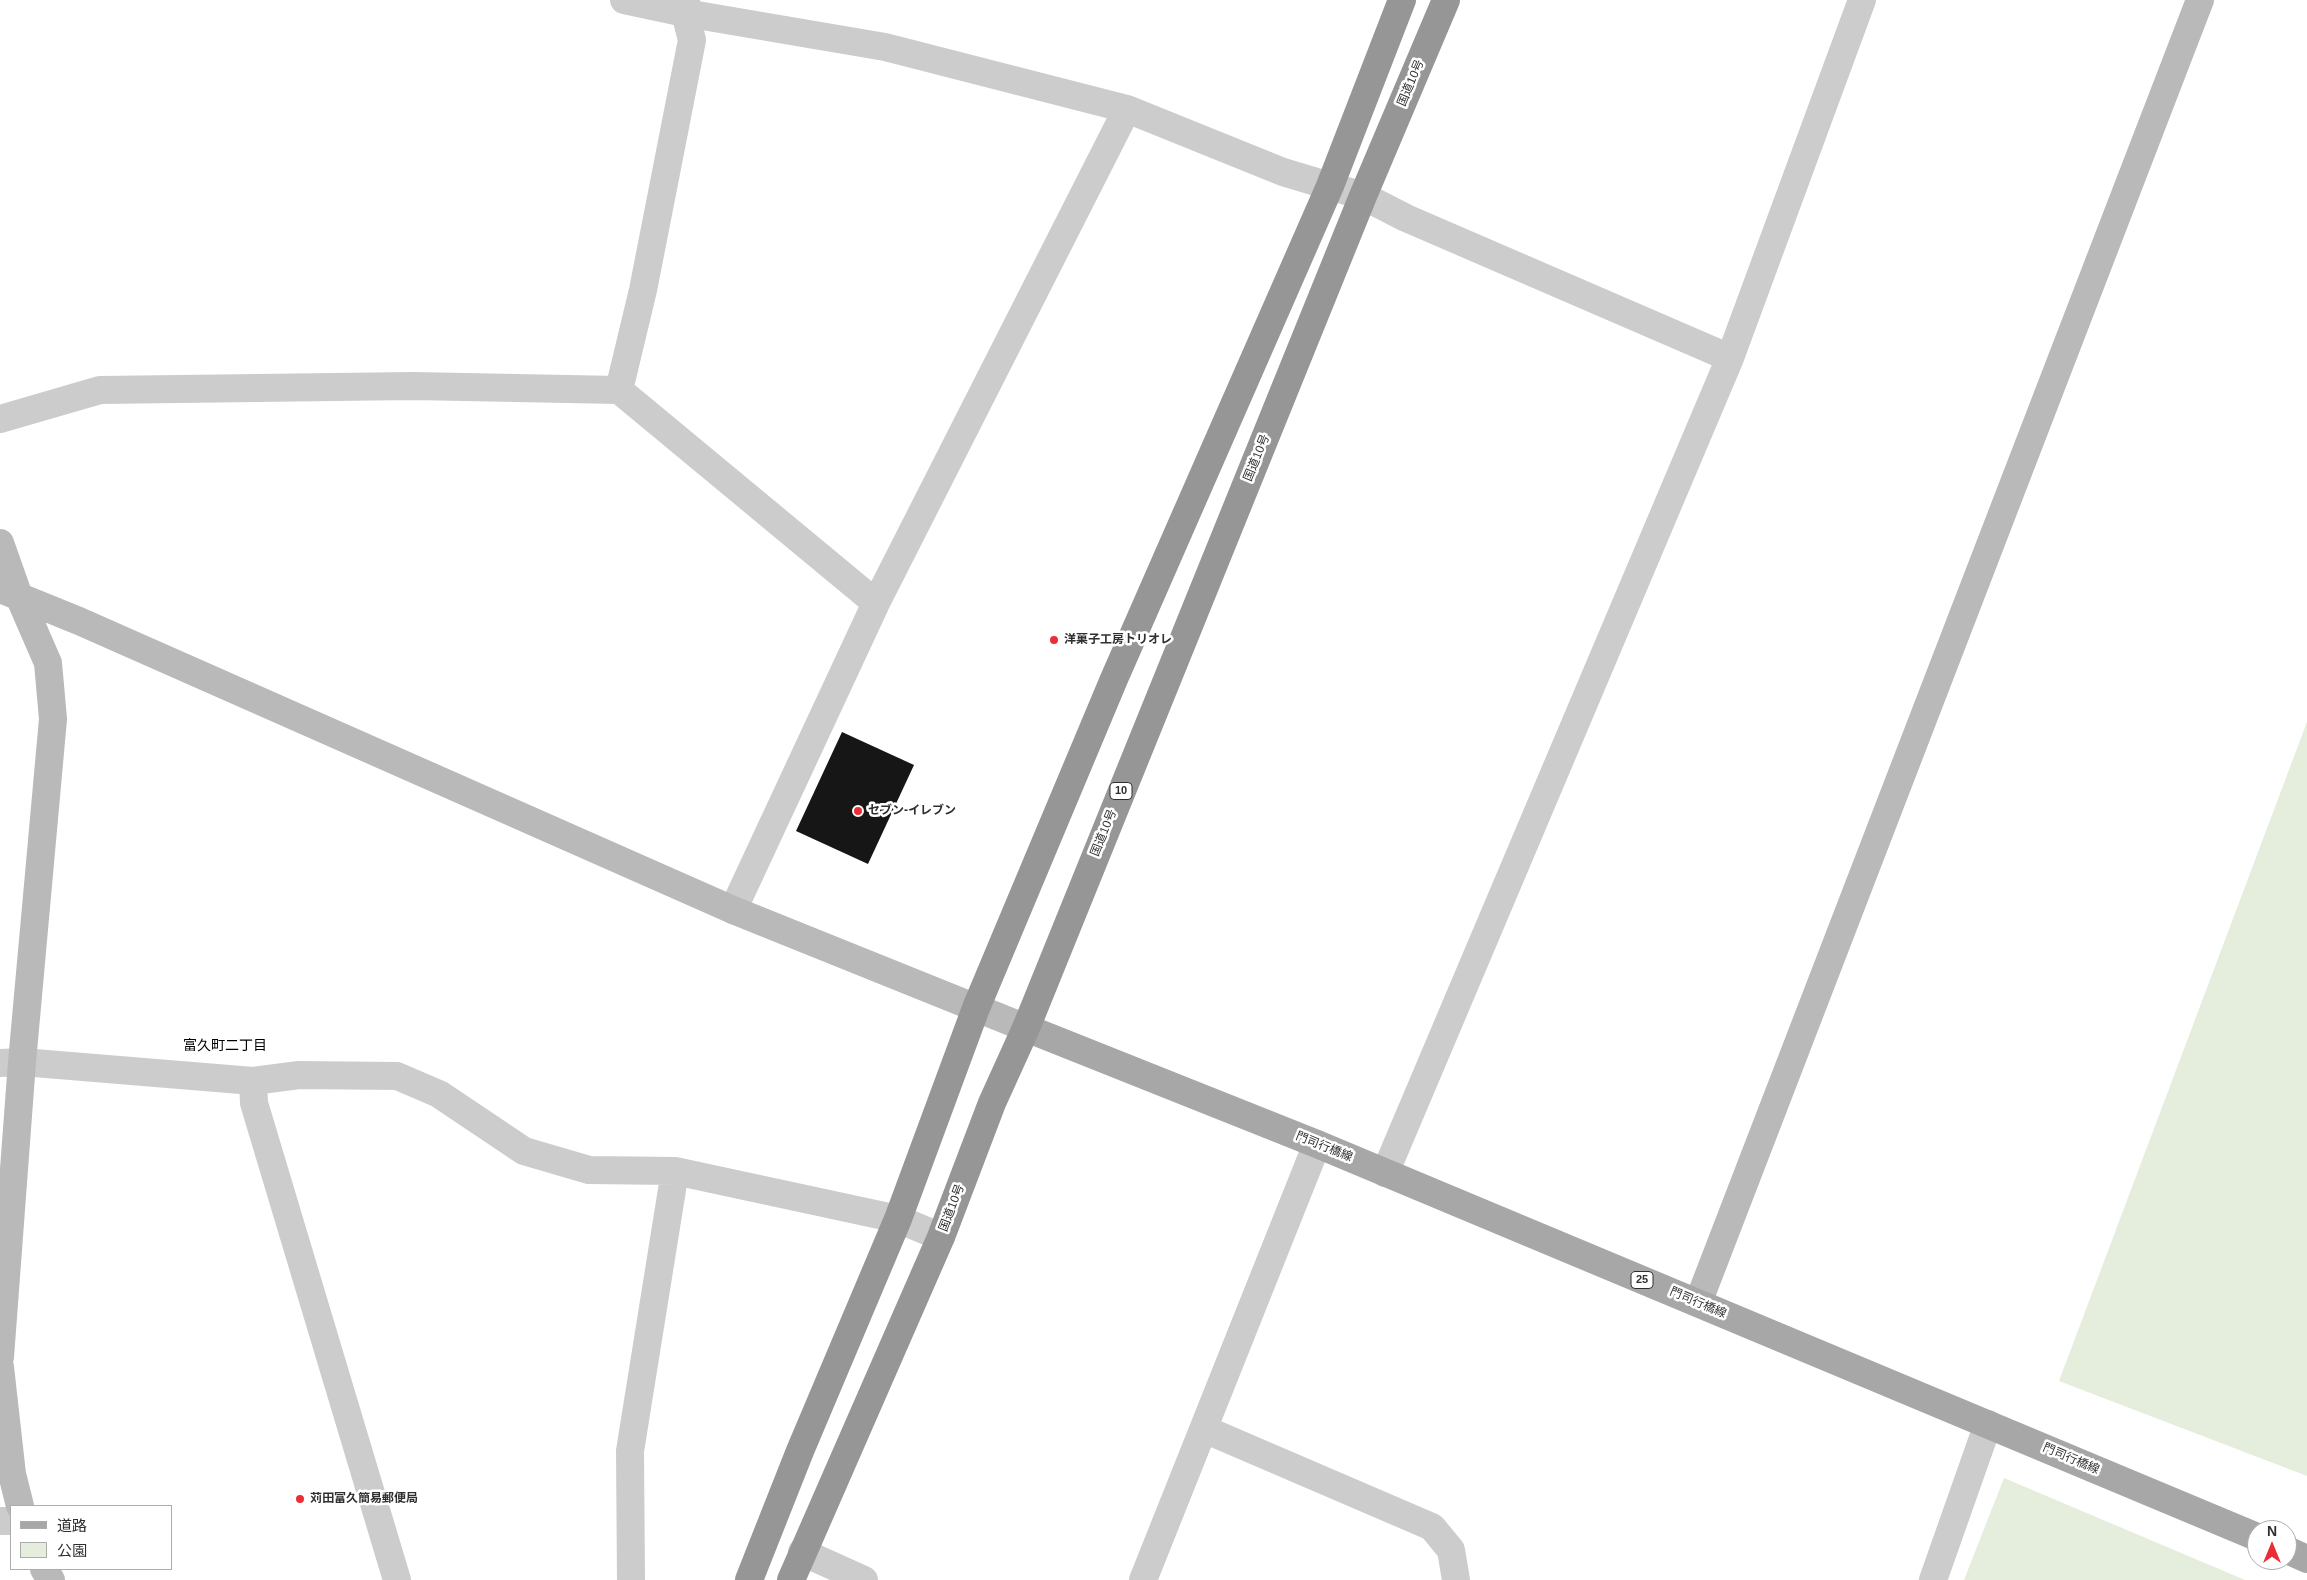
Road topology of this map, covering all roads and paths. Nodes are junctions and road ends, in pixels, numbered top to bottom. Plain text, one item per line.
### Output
1 (624, 0) edge
2 (1402, 0) edge
3 (1446, 0) edge
4 (1862, 0) edge
5 (2200, 0) edge
6 (685, 7) edge
7 (1127, 109) junction
8 (1330, 186) junction
9 (1363, 196) junction
10 (1730, 358) junction
11 (619, 390) junction
12 (0, 419) edge
13 (0, 543) edge
14 (9, 592) edge
15 (876, 603) junction
16 (733, 910) junction
17 (976, 1008) junction
18 (1026, 1028) junction
19 (11, 1062) edge
20 (253, 1081) junction
21 (1317, 1144) junction
22 (675, 1171) junction
23 (1384, 1173) junction
24 (898, 1219) junction
25 (941, 1237) junction
26 (1698, 1303) junction
27 (0, 1357) edge
28 (0, 1367) edge
29 (1988, 1424) junction
30 (1204, 1429) junction
31 (20, 1505) edge
32 (2247, 1533) edge
33 (802, 1552) junction
34 (397, 1580) edge
35 (631, 1580) edge
36 (749, 1580) edge
37 (791, 1580) edge
38 (864, 1580) edge
39 (1143, 1580) edge
40 (1456, 1580) edge
41 (1933, 1580) edge

1 - 6 street
2 - 8 highway
3 - 9 highway, 国道10号 / 10
4 - 10 street
5 - 26 street
6 - 7 street
6 - 11 street
7 - 8 street
7 - 15 street
8 - 9 street
8 - 17 highway
9 - 10 street
9 - 18 highway, 国道10号 / 10
10 - 23 street
11 - 12 street
11 - 15 street
13 - 14 street
14 - 16 street
14 - 19 street
15 - 16 street
16 - 17 street
17 - 18 street
17 - 24 highway
18 - 21 main road, 門司行橋線 / 25
18 - 25 highway, 国道10号 / 10
19 - 20 street
19 - 27 street
20 - 22 street
20 - 34 street
21 - 23 main road, 門司行橋線 / 25
21 - 30 street
22 - 24 street
22 - 35 street
23 - 26 main road, 門司行橋線 / 25
24 - 25 street
24 - 36 highway
25 - 33 highway, 国道10号 / 10
26 - 29 main road, 門司行橋線 / 25
28 - 31 street
29 - 32 main road, 門司行橋線 / 25
29 - 41 street
30 - 39 street
30 - 40 street
33 - 37 highway, 国道10号 / 10
33 - 38 street

